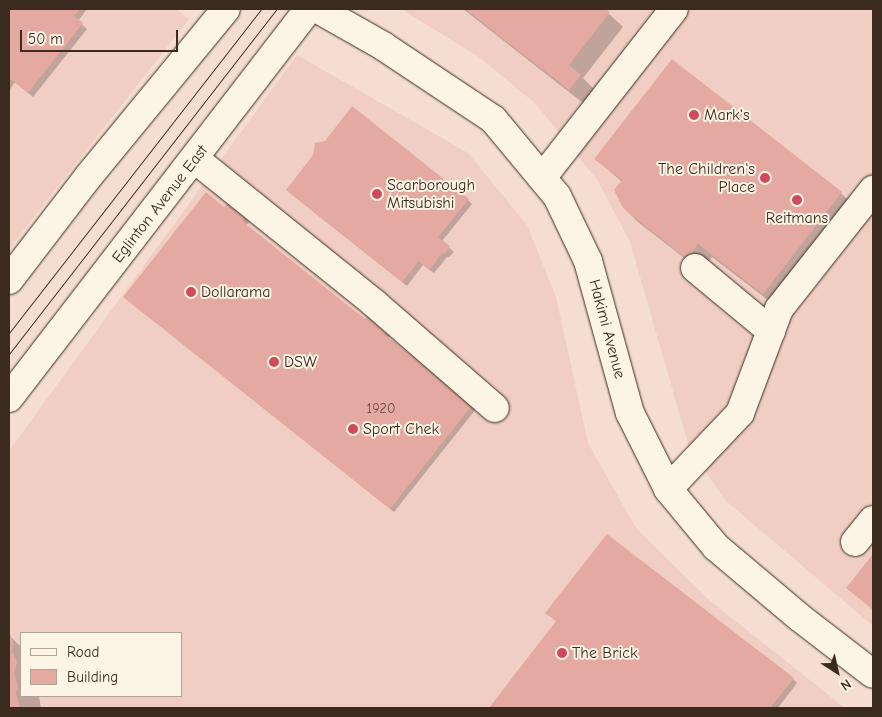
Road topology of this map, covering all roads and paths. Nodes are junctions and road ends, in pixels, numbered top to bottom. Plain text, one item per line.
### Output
1 (226, 9) edge
2 (309, 9) edge
3 (318, 9) edge
4 (674, 9) edge
5 (194, 159) junction
6 (542, 178) junction
7 (873, 190) edge
8 (695, 268) dead end
9 (9, 279) edge
10 (771, 331) junction
11 (9, 398) edge
12 (495, 408) dead end
13 (668, 488) junction
14 (873, 520) edge
15 (855, 542) dead end
16 (873, 674) edge

1 - 9 street
2 - 5 street, Eglinton Avenue East
3 - 6 street, Hakimi Avenue
4 - 6 street
5 - 11 street, Eglinton Avenue East
5 - 12 street
6 - 13 street, Hakimi Avenue
7 - 10 street
8 - 10 street
10 - 13 street
13 - 16 street, Hakimi Avenue
14 - 15 street

